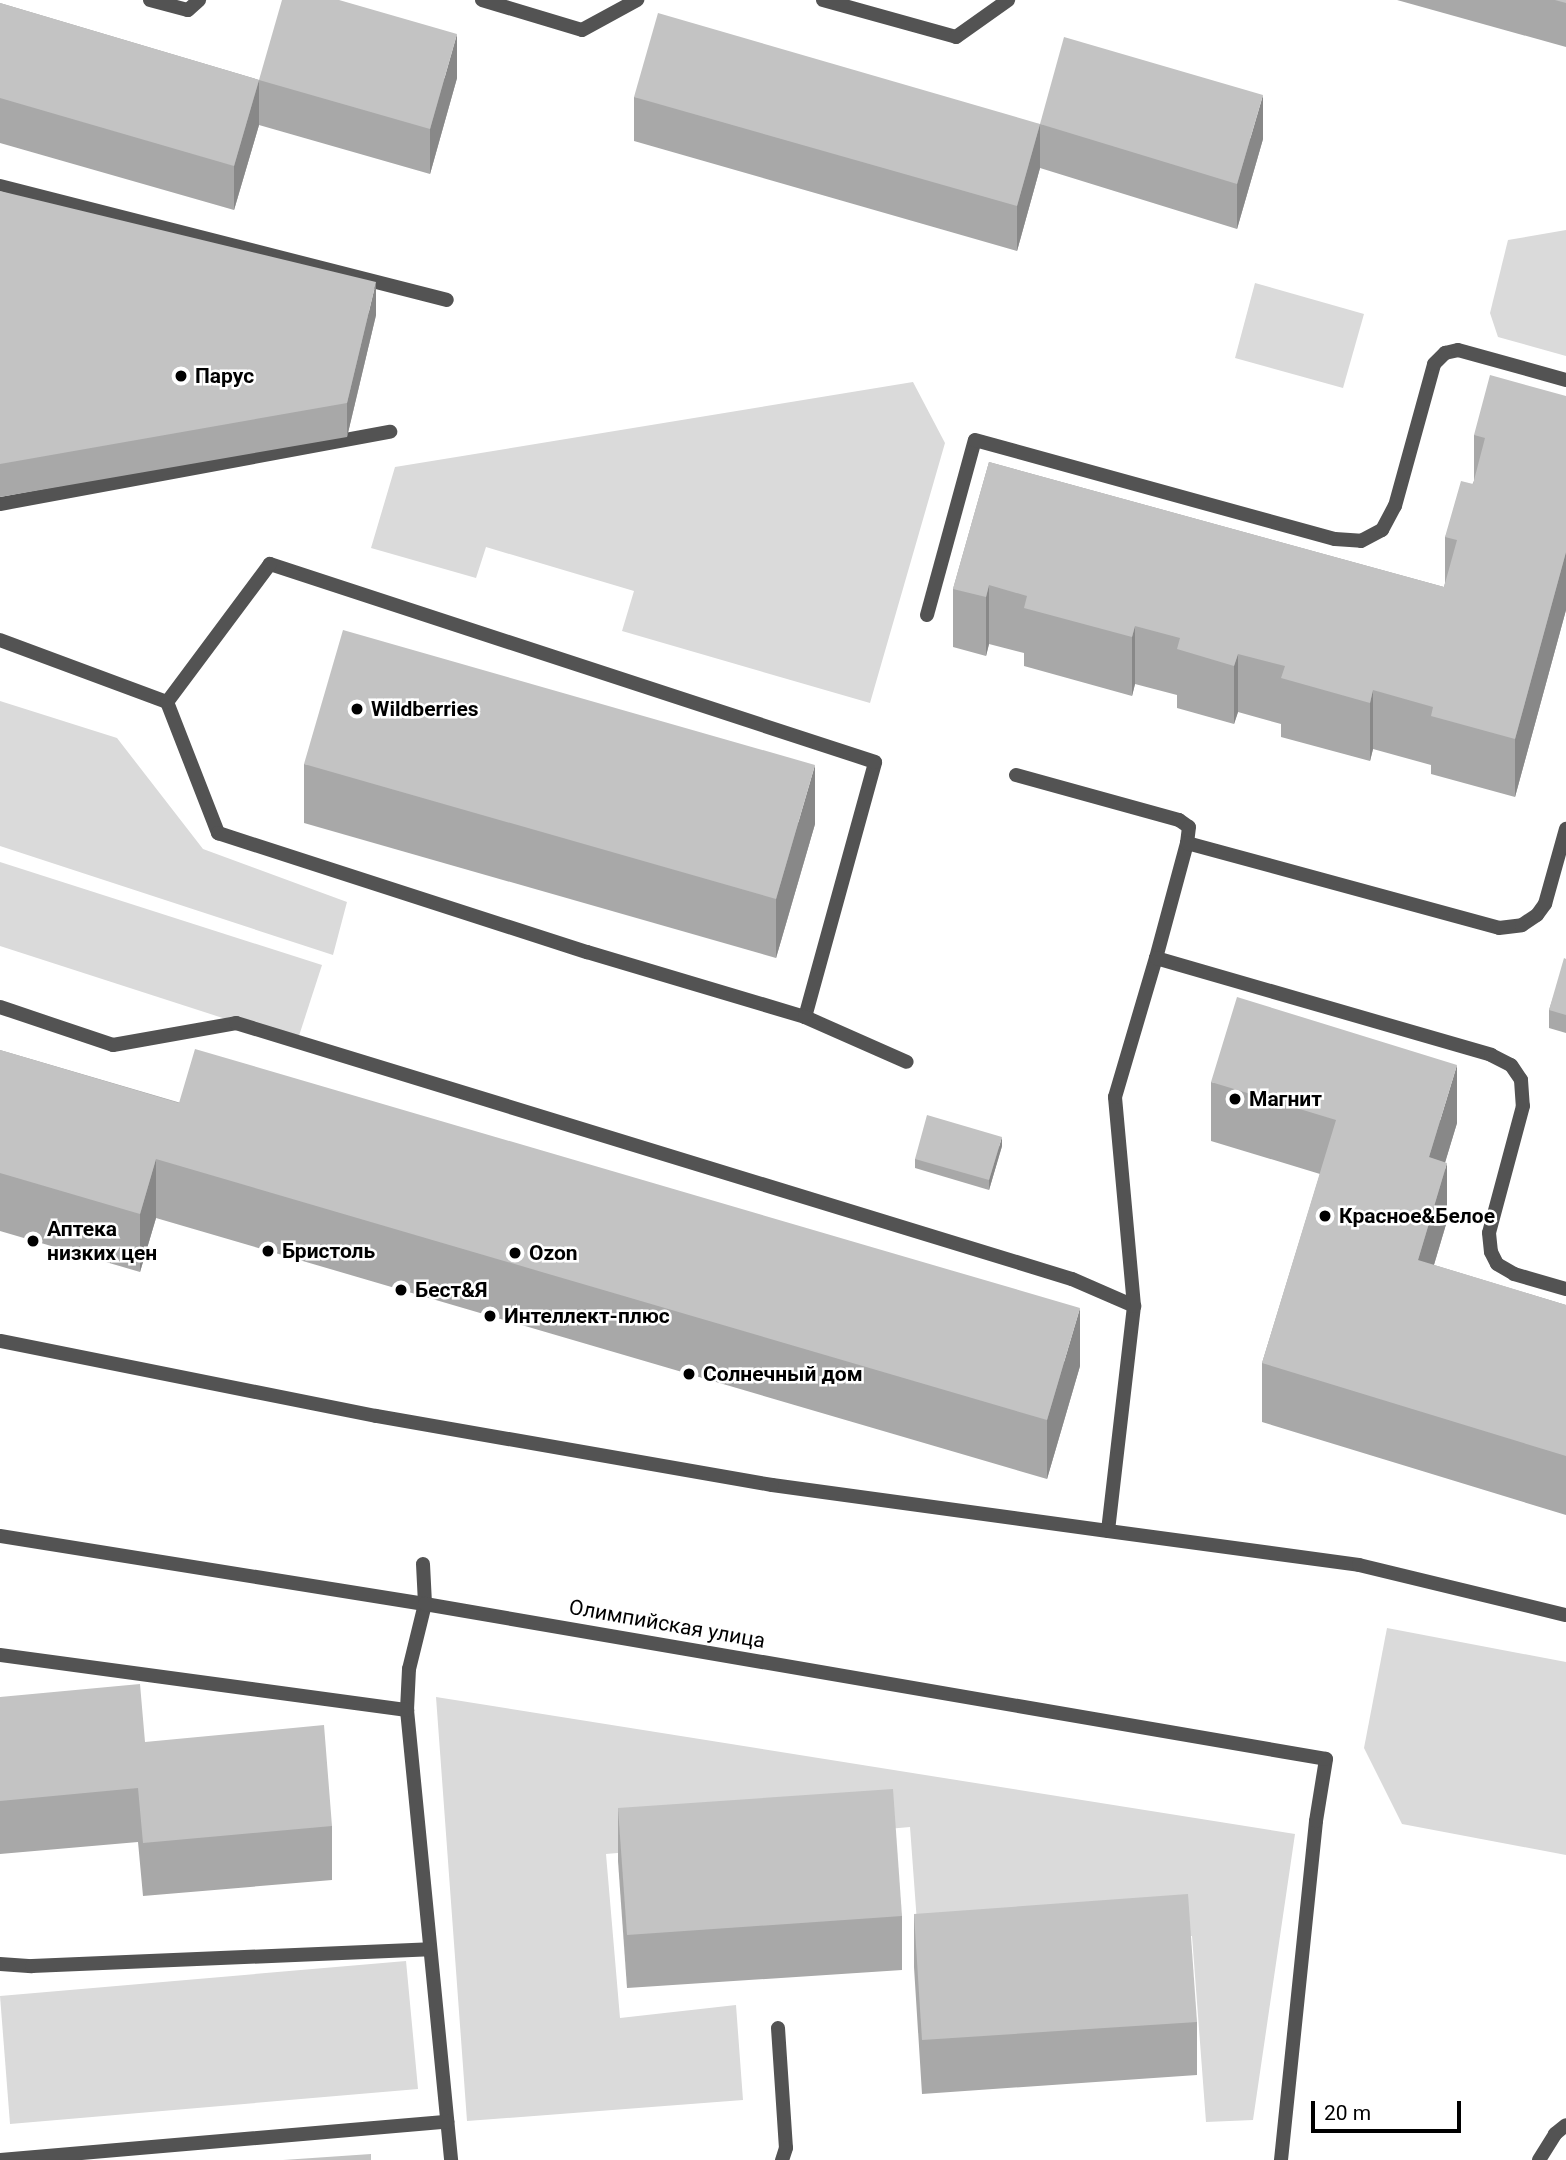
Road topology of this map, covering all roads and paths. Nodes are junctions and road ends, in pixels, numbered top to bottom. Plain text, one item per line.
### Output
1 (150, 0) edge
2 (199, 0) edge
3 (482, 0) edge
4 (637, 0) edge
5 (823, 0) edge
6 (1008, 0) edge
7 (0, 186) edge
8 (447, 300) dead end
9 (1566, 380) edge
10 (390, 432) dead end
11 (0, 504) edge
12 (927, 615) dead end
13 (0, 640) edge
14 (167, 702) junction
15 (1016, 775) dead end
16 (1566, 829) edge
17 (1187, 843) junction
18 (1156, 958) junction
19 (0, 1007) edge
20 (805, 1017) junction
21 (907, 1062) dead end
22 (1566, 1289) edge
23 (1134, 1306) junction
24 (0, 1342) edge
25 (1108, 1531) junction
26 (0, 1536) edge
27 (423, 1564) dead end
28 (425, 1604) junction
29 (1566, 1615) edge
30 (0, 1655) edge
31 (407, 1710) junction
32 (430, 1949) junction
33 (0, 1964) edge
34 (778, 2028) dead end
35 (447, 2122) junction
36 (1566, 2125) edge
37 (0, 2160) edge
38 (451, 2160) edge
39 (782, 2160) edge
40 (1281, 2160) edge
41 (1539, 2160) edge

1 - 2 street
3 - 4 street
5 - 6 street
7 - 8 street
9 - 12 street
10 - 11 street
13 - 14 street
14 - 20 street
14 - 20 street
15 - 17 street
16 - 17 street
17 - 18 street
18 - 22 street
18 - 23 street
19 - 23 street
20 - 21 street
23 - 25 street
24 - 25 street
25 - 29 street
26 - 28 street, Олимпийская улица
27 - 28 street
28 - 31 street
28 - 40 street, Олимпийская улица
30 - 31 street
31 - 32 street
32 - 33 street
32 - 35 street
34 - 39 street
35 - 37 street
35 - 38 street
36 - 41 street

